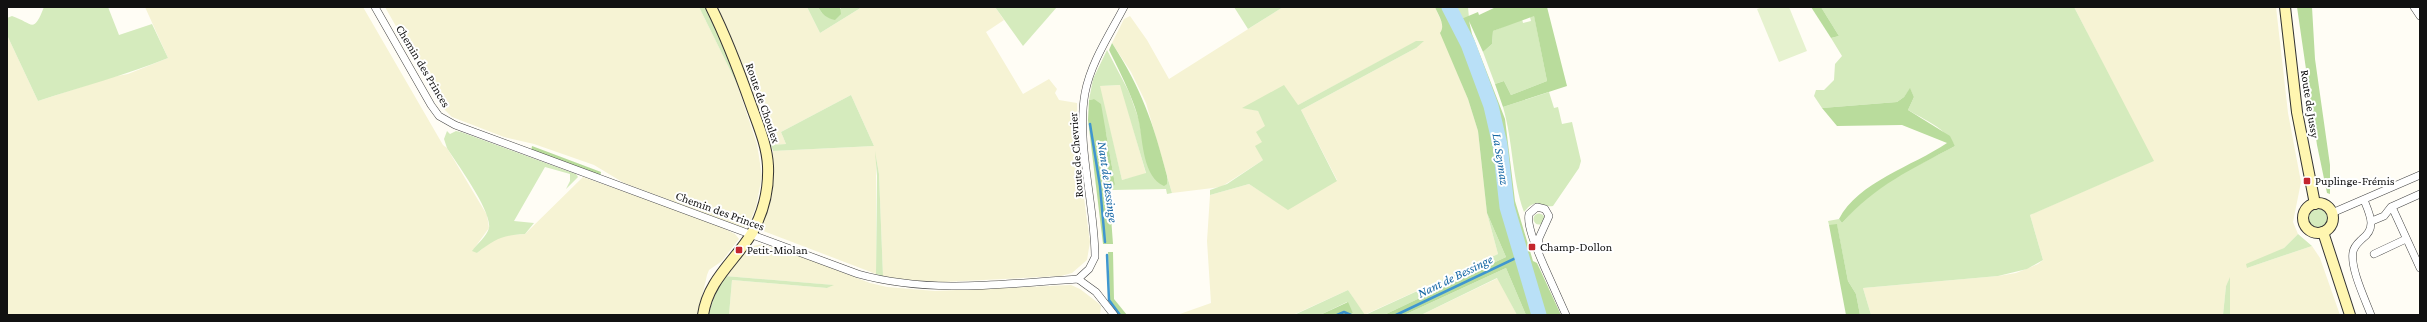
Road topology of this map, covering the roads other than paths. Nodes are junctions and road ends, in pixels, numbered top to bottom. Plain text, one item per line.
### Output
1 (375, 7) edge
2 (711, 7) edge
3 (1124, 7) edge
4 (2285, 7) edge
5 (2414, 7) edge
6 (2420, 16) edge
7 (2420, 175) edge
8 (2420, 194) edge
9 (2364, 200) junction
10 (2315, 204) junction
11 (2392, 207) junction
12 (2332, 213) junction
13 (2372, 221) junction
14 (2323, 232) junction
15 (751, 235) junction
16 (2406, 239) junction
17 (1538, 251) junction
18 (2374, 254) dead end
19 (2420, 268) edge
20 (1078, 279) junction
21 (703, 315) edge
22 (1114, 315) edge
23 (1566, 315) edge
24 (2350, 315) edge
25 (2371, 315) edge

1 - 15 street, Chemin des Princes
2 - 15 main road, Route de Choulex
3 - 20 street, Route de Chevrier
4 - 10 main road, Route de Jussy
5 - 6 street
7 - 9 street
8 - 11 street
9 - 12 street
9 - 13 street
10 - 12 main road
10 - 14 main road
11 - 13 street
11 - 16 street
12 - 14 main road
13 - 25 street
14 - 24 main road
15 - 20 street, Chemin des Princes
15 - 21 main road, Route de Choulex
16 - 18 street
16 - 19 street
17 - 17 street
17 - 23 street
20 - 22 street

